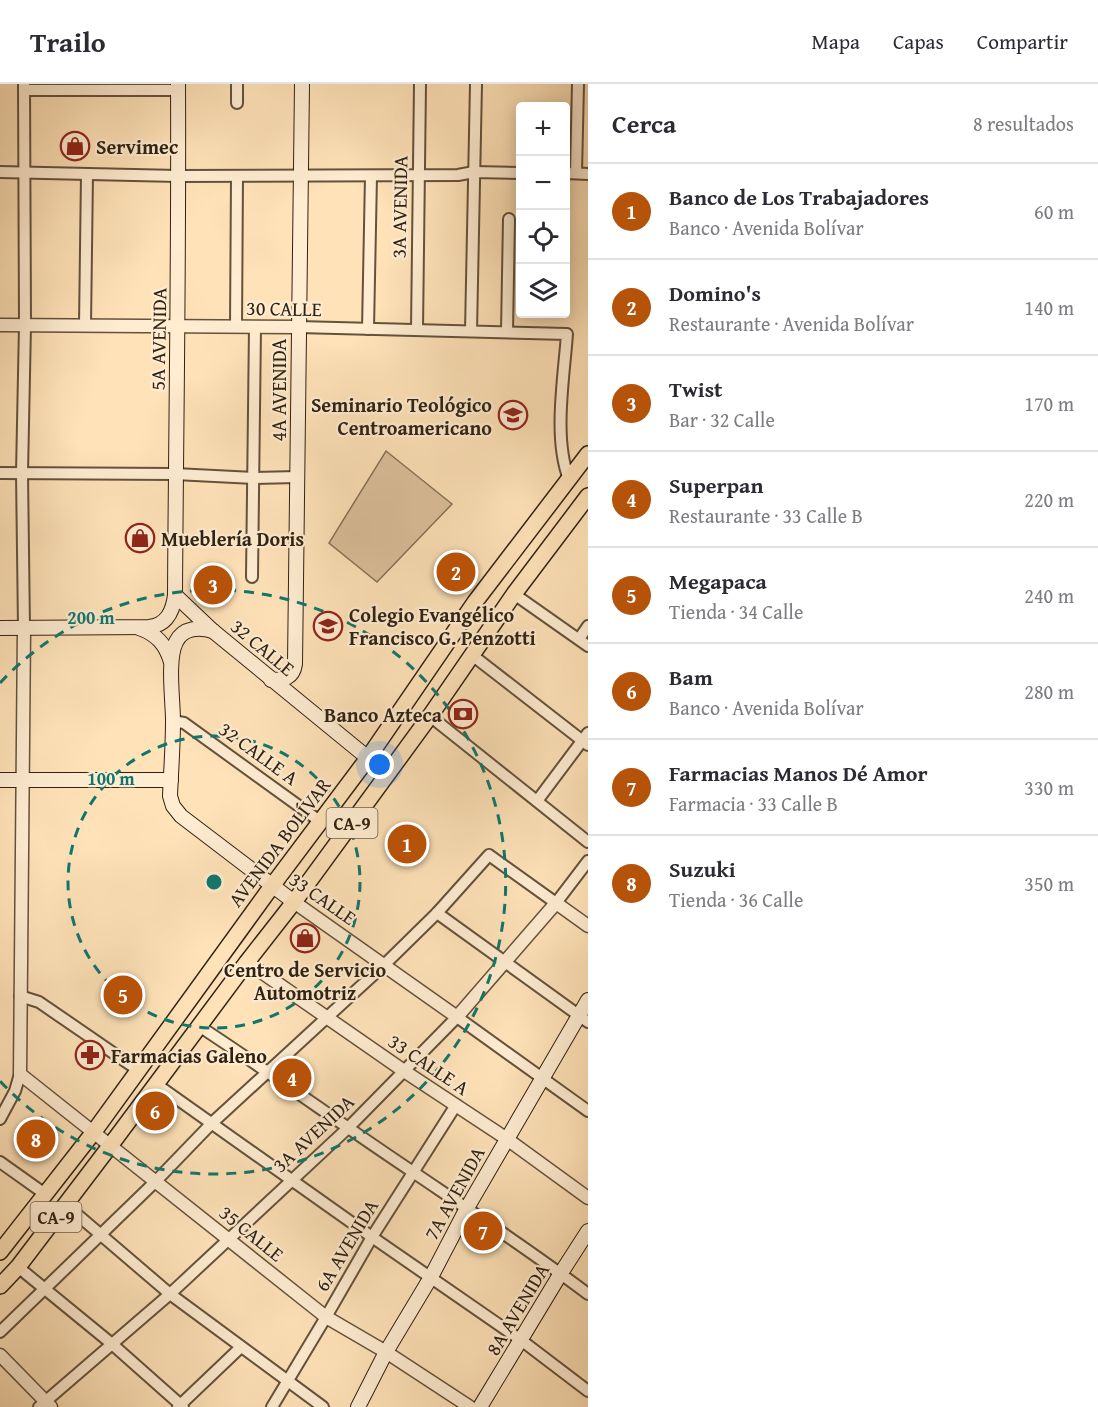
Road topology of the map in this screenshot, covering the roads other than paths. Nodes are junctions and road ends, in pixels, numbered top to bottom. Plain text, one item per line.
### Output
1 (237, 84) edge
2 (302, 84) edge
3 (420, 84) edge
4 (476, 84) edge
5 (578, 84) edge
6 (24, 87) edge
7 (178, 87) edge
8 (237, 103) dead end
9 (0, 172) edge
10 (26, 172) junction
11 (474, 172) junction
12 (516, 172) edge
13 (571, 173) edge
14 (87, 174) junction
15 (588, 174) edge
16 (178, 176) junction
17 (237, 176) junction
18 (371, 176) junction
19 (419, 176) junction
20 (301, 177) junction
21 (509, 219) dead end
22 (0, 325) edge
23 (25, 325) junction
24 (85, 325) junction
25 (178, 327) junction
26 (236, 327) junction
27 (255, 327) junction
28 (298, 327) junction
29 (368, 329) junction
30 (417, 330) junction
31 (471, 331) junction
32 (507, 332) junction
33 (588, 454) edge
34 (0, 473) edge
35 (22, 473) junction
36 (175, 474) junction
37 (297, 477) junction
38 (254, 478) junction
39 (569, 479) junction
40 (588, 496) edge
41 (252, 577) dead end
42 (514, 594) junction
43 (175, 595) junction
44 (588, 626) edge
45 (0, 628) edge
46 (24, 628) junction
47 (137, 628) junction
48 (213, 631) junction
49 (579, 639) junction
50 (588, 646) edge
51 (472, 655) junction
52 (172, 665) junction
53 (271, 680) junction
54 (430, 716) junction
55 (173, 721) junction
56 (586, 740) edge
57 (368, 758) junction
58 (0, 780) edge
59 (22, 780) junction
60 (171, 780) junction
61 (537, 801) junction
62 (321, 822) junction
63 (588, 842) edge
64 (588, 861) edge
65 (272, 886) junction
66 (294, 902) junction
67 (556, 903) junction
68 (437, 913) junction
69 (588, 926) edge
70 (247, 962) junction
71 (505, 962) junction
72 (384, 965) junction
73 (20, 996) junction
74 (588, 1000) edge
75 (457, 1017) junction
76 (327, 1018) junction
77 (584, 1018) edge
78 (199, 1026) junction
79 (138, 1070) junction
80 (404, 1071) junction
81 (269, 1072) junction
82 (20, 1074) junction
83 (542, 1079) junction
84 (156, 1084) junction
85 (456, 1105) junction
86 (588, 1111) edge
87 (0, 1119) edge
88 (212, 1123) junction
89 (348, 1128) junction
90 (93, 1133) junction
91 (507, 1139) junction
92 (110, 1146) junction
93 (0, 1162) edge
94 (413, 1172) junction
95 (292, 1180) junction
96 (156, 1181) junction
97 (45, 1194) junction
98 (588, 1198) edge
99 (66, 1205) junction
100 (467, 1208) junction
101 (588, 1231) edge
102 (100, 1234) junction
103 (372, 1237) junction
104 (228, 1240) junction
105 (0, 1252) edge
106 (18, 1267) junction
107 (561, 1273) junction
108 (431, 1277) junction
109 (0, 1286) edge
110 (44, 1288) junction
111 (170, 1294) junction
112 (588, 1294) edge
113 (326, 1317) junction
114 (0, 1332) edge
115 (521, 1340) junction
116 (112, 1344) junction
117 (241, 1347) junction
118 (386, 1352) junction
119 (0, 1355) edge
120 (287, 1381) junction
121 (588, 1391) edge
122 (45, 1405) edge
123 (181, 1406) edge
124 (272, 1407) edge
125 (323, 1407) edge
126 (358, 1407) edge
127 (470, 1407) edge
128 (480, 1407) edge

1 - 8 street
2 - 20 main road, 4A AVENIDA
3 - 19 street, 3A AVENIDA
4 - 11 street
5 - 13 street
6 - 7 street
6 - 10 street
7 - 16 main road, 5A AVENIDA
9 - 10 street
10 - 14 street
10 - 23 street
11 - 12 street
11 - 19 street
11 - 31 street
13 - 15 street
14 - 16 street
14 - 24 street
16 - 17 street
16 - 25 main road, 5A AVENIDA
17 - 20 street
17 - 26 street
18 - 19 street
18 - 20 street
18 - 29 street
19 - 30 street, 3A AVENIDA
20 - 28 main road, 4A AVENIDA
21 - 32 street
22 - 23 street, 30 CALLE
23 - 24 street, 30 CALLE
23 - 35 street
24 - 25 street, 30 CALLE
25 - 26 street, 30 CALLE
25 - 36 main road, 5A AVENIDA
26 - 27 street, 30 CALLE
27 - 28 street, 30 CALLE
27 - 38 street
28 - 29 street, 30 CALLE
28 - 37 main road, 4A AVENIDA
29 - 30 street, 30 CALLE
30 - 31 street, 30 CALLE
31 - 32 street, 30 CALLE
32 - 39 street, 30 CALLE
33 - 39 main road, AVENIDA BOLÍVAR / CA-9
34 - 35 street
35 - 36 street
35 - 46 street
36 - 38 street
36 - 43 main road, 5A AVENIDA
37 - 38 street
37 - 53 main road, 4A AVENIDA
38 - 41 street
39 - 57 main road, AVENIDA BOLÍVAR / CA-9
40 - 42 main road, CA-9
42 - 49 street
42 - 51 main road, CA-9
43 - 47 main road
43 - 48 main road, 32 CALLE
44 - 49 street
45 - 46 main road
46 - 47 main road
46 - 59 street
47 - 52 main road
48 - 52 main road
48 - 53 main road, 32 CALLE
49 - 50 street
51 - 54 main road, CA-9
51 - 56 street
52 - 55 main road
53 - 57 main road, 32 CALLE
54 - 61 street
54 - 66 main road, CA-9
55 - 60 main road
55 - 62 street, 32 CALLE A
56 - 61 street
57 - 62 main road, AVENIDA BOLÍVAR / CA-9
58 - 59 main road
59 - 60 main road
59 - 73 street
60 - 65 main road, 33 CALLE
61 - 63 street
62 - 65 main road, AVENIDA BOLÍVAR / CA-9
64 - 67 street, 3A AVENIDA
65 - 66 main road, 33 CALLE
65 - 79 main road, AVENIDA BOLÍVAR / CA-9
66 - 70 main road, CA-9
66 - 72 street, 33 CALLE
67 - 68 street
67 - 69 street
67 - 71 street, 3A AVENIDA
68 - 71 street
68 - 72 street
70 - 76 street, 33 CALLE A
70 - 78 main road, CA-9
71 - 75 street, 3A AVENIDA
71 - 77 street
72 - 75 street, 33 CALLE
72 - 76 street
73 - 79 street
73 - 82 street
74 - 77 main road, 7A AVENIDA
75 - 80 street, 3A AVENIDA
75 - 83 street, 33 CALLE
76 - 80 street, 33 CALLE A
76 - 81 street
77 - 83 main road, 7A AVENIDA
78 - 81 street
78 - 84 main road, CA-9
79 - 90 main road, AVENIDA BOLÍVAR / CA-9
80 - 85 street, 33 CALLE A
80 - 89 street, 3A AVENIDA
81 - 88 street
81 - 89 street
82 - 87 street
82 - 90 street, 35 CALLE
83 - 86 street, 33 CALLE
83 - 91 main road, 7A AVENIDA
84 - 88 street
84 - 92 main road, CA-9
85 - 91 street, 33 CALLE A
85 - 94 street, 6A AVENIDA
88 - 95 street
88 - 96 street
89 - 94 street
89 - 95 street, 3A AVENIDA
90 - 92 street, 35 CALLE
90 - 97 main road, AVENIDA BOLÍVAR / CA-9
91 - 98 street, 33 CALLE A
91 - 100 main road, 7A AVENIDA
92 - 96 street, 35 CALLE
92 - 99 main road, CA-9
93 - 97 street
94 - 100 street
94 - 103 street, 6A AVENIDA
95 - 103 street
95 - 104 street, 3A AVENIDA
96 - 102 street
96 - 104 street, 35 CALLE
97 - 105 main road, AVENIDA BOLÍVAR / CA-9
99 - 102 street
99 - 106 main road, CA-9
100 - 107 street
100 - 108 main road, 7A AVENIDA
101 - 107 main road, 8A AVENIDA
102 - 110 street
102 - 111 street
103 - 108 street
103 - 113 street, 6A AVENIDA
104 - 111 street, 3A AVENIDA
104 - 113 street, 35 CALLE
106 - 109 main road, CA-9
106 - 110 street
107 - 112 street
107 - 115 main road, 8A AVENIDA
108 - 115 street
108 - 118 main road, 7A AVENIDA
110 - 114 street
110 - 116 street
111 - 116 street, 3A AVENIDA
111 - 117 street
113 - 118 street, 35 CALLE
113 - 120 street, 6A AVENIDA
115 - 121 street
115 - 128 main road, 8A AVENIDA
116 - 122 street, 3A AVENIDA
116 - 123 street
117 - 120 street
117 - 123 street
118 - 126 main road, 7A AVENIDA
118 - 127 street, 35 CALLE
119 - 122 street
120 - 124 street, 6A AVENIDA
120 - 125 street

